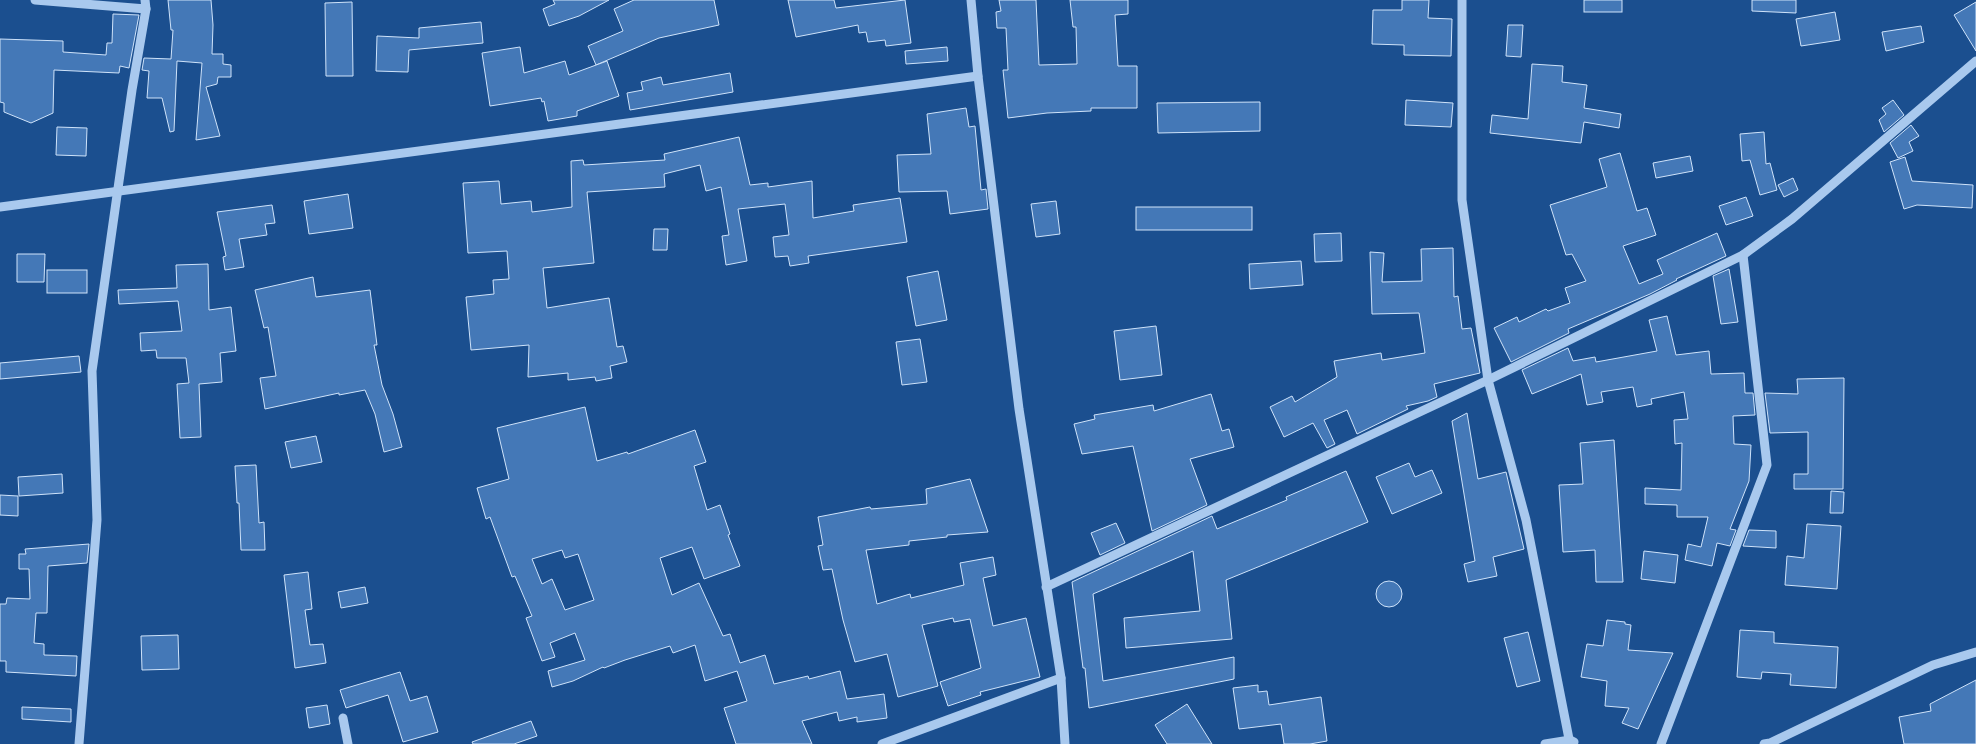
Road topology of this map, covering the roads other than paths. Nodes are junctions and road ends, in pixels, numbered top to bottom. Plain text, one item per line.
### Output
1 (35, 0) edge
2 (971, 0) edge
3 (1462, 0) edge
4 (146, 4) edge
5 (1976, 61) edge
6 (978, 76) junction
7 (118, 193) junction
8 (0, 207) edge
9 (1743, 255) junction
10 (1488, 380) junction
11 (1046, 587) junction
12 (1976, 652) edge
13 (1061, 678) junction
14 (343, 718) dead end
15 (1572, 743) edge
16 (80, 744) edge
17 (348, 744) edge
18 (882, 744) edge
19 (1066, 744) edge
20 (1545, 744) edge
21 (1660, 744) edge
22 (1764, 744) edge

1 - 4 street
2 - 6 street
3 - 10 street
4 - 7 street
5 - 9 street
6 - 7 street
6 - 11 street
7 - 8 street
7 - 16 street
9 - 10 street
9 - 21 street
10 - 11 street
10 - 15 street
11 - 13 street
12 - 22 street
13 - 18 street
13 - 19 street
14 - 17 street
15 - 20 street

